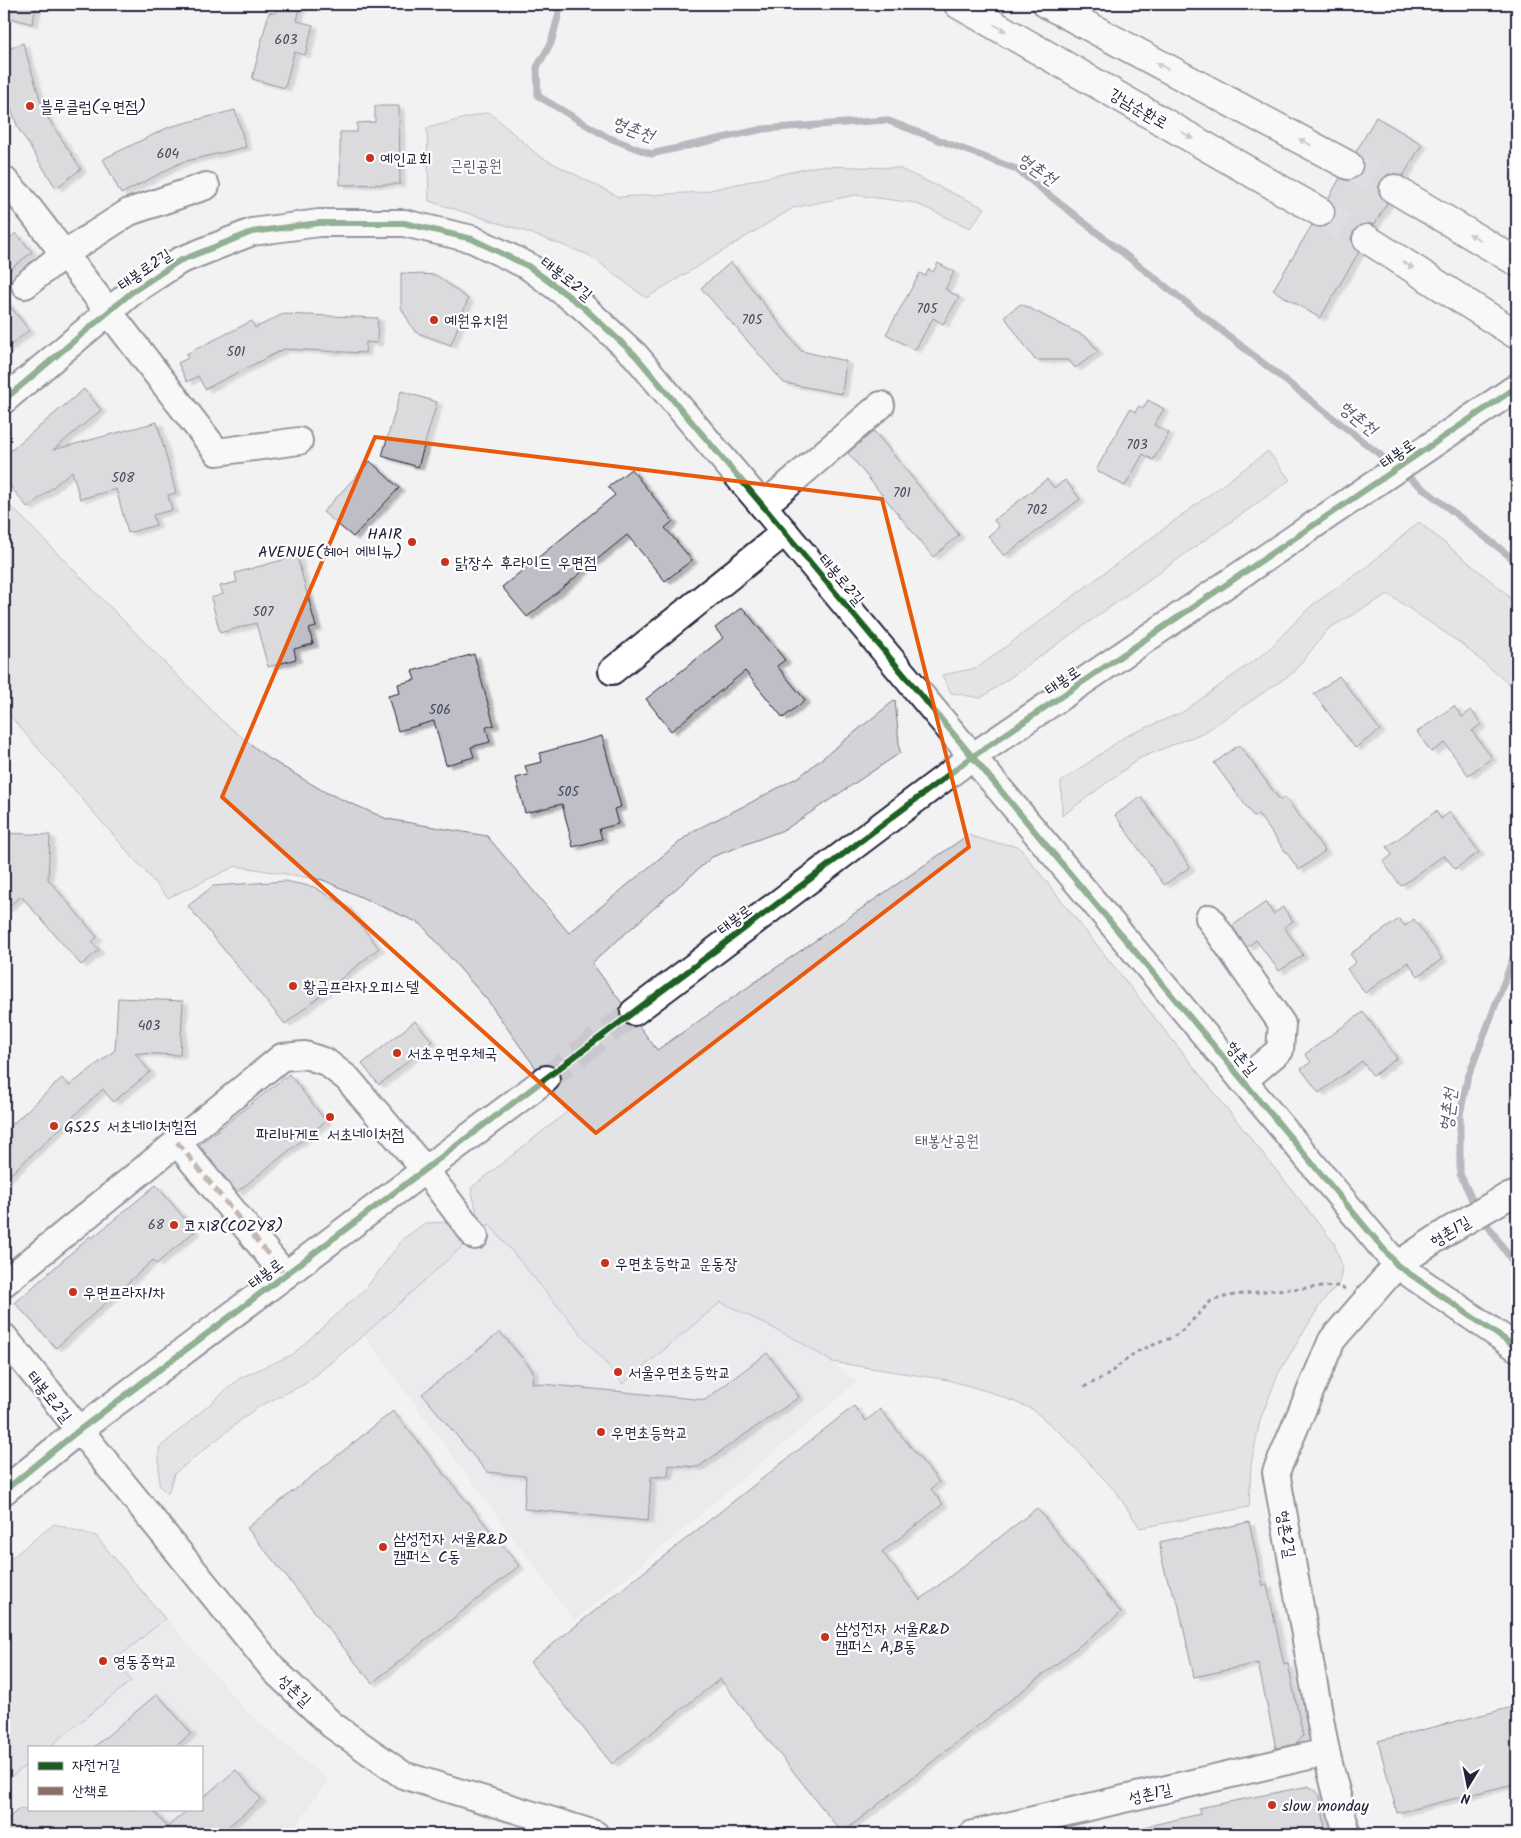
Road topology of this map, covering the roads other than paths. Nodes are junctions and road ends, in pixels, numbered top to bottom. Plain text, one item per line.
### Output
1 (958, 4) edge
2 (1047, 4) edge
3 (1348, 166) tunnel mouth
4 (4, 180) edge
5 (206, 186) dead end
6 (1394, 189) tunnel mouth
7 (1320, 212) tunnel mouth
8 (1367, 239) tunnel mouth
9 (64, 254) junction
10 (1517, 262) edge
11 (25, 285) dead end
12 (108, 312) junction
13 (1517, 335) edge
14 (1517, 387) edge
15 (4, 400) edge
16 (881, 405) dead end
17 (299, 442) dead end
18 (763, 506) junction
19 (785, 532) junction
20 (612, 671) dead end
21 (972, 757) junction
22 (1209, 918) dead end
23 (634, 1012) tunnel mouth
24 (546, 1079) tunnel mouth
25 (1243, 1081) junction
26 (177, 1142) junction
27 (425, 1170) junction
28 (1511, 1196) edge
29 (474, 1236) dead end
30 (1397, 1265) junction
31 (285, 1276) junction
32 (4, 1284) edge
33 (4, 1337) edge
34 (1517, 1348) edge
35 (78, 1431) junction
36 (4, 1491) edge
37 (1326, 1752) junction
38 (595, 1834) edge
39 (974, 1834) edge
40 (1347, 1834) edge

1 -> 7 highway, 강남순환로
3 -> 2 highway
4 - 9 street
5 - 9 street
10 -> 6 highway
8 -> 13 highway
9 - 11 street
9 - 12 street
12 - 15 street, 태봉로2길
12 - 17 street
12 - 18 street, 태봉로2길
14 - 21 street, 태봉로
16 - 18 street
18 - 19 street, 태봉로2길
19 - 20 street
19 - 21 street, 태봉로2길
21 - 23 street, 태봉로
21 - 25 street, 형촌길
22 - 25 street
24 - 27 street, 태봉로
25 - 30 street, 형촌길
26 - 27 street
26 - 31 street
26 - 32 street
27 - 29 street
27 - 31 street, 태봉로
28 - 30 street, 형촌1길
30 - 34 street, 형촌길
30 - 37 street, 형촌2길
31 - 35 street, 태봉로
33 - 35 street, 태봉로2길
35 - 36 street, 태봉로
35 - 38 street, 성촌길
37 - 39 street, 성촌1길
37 - 40 street, 형촌2길

